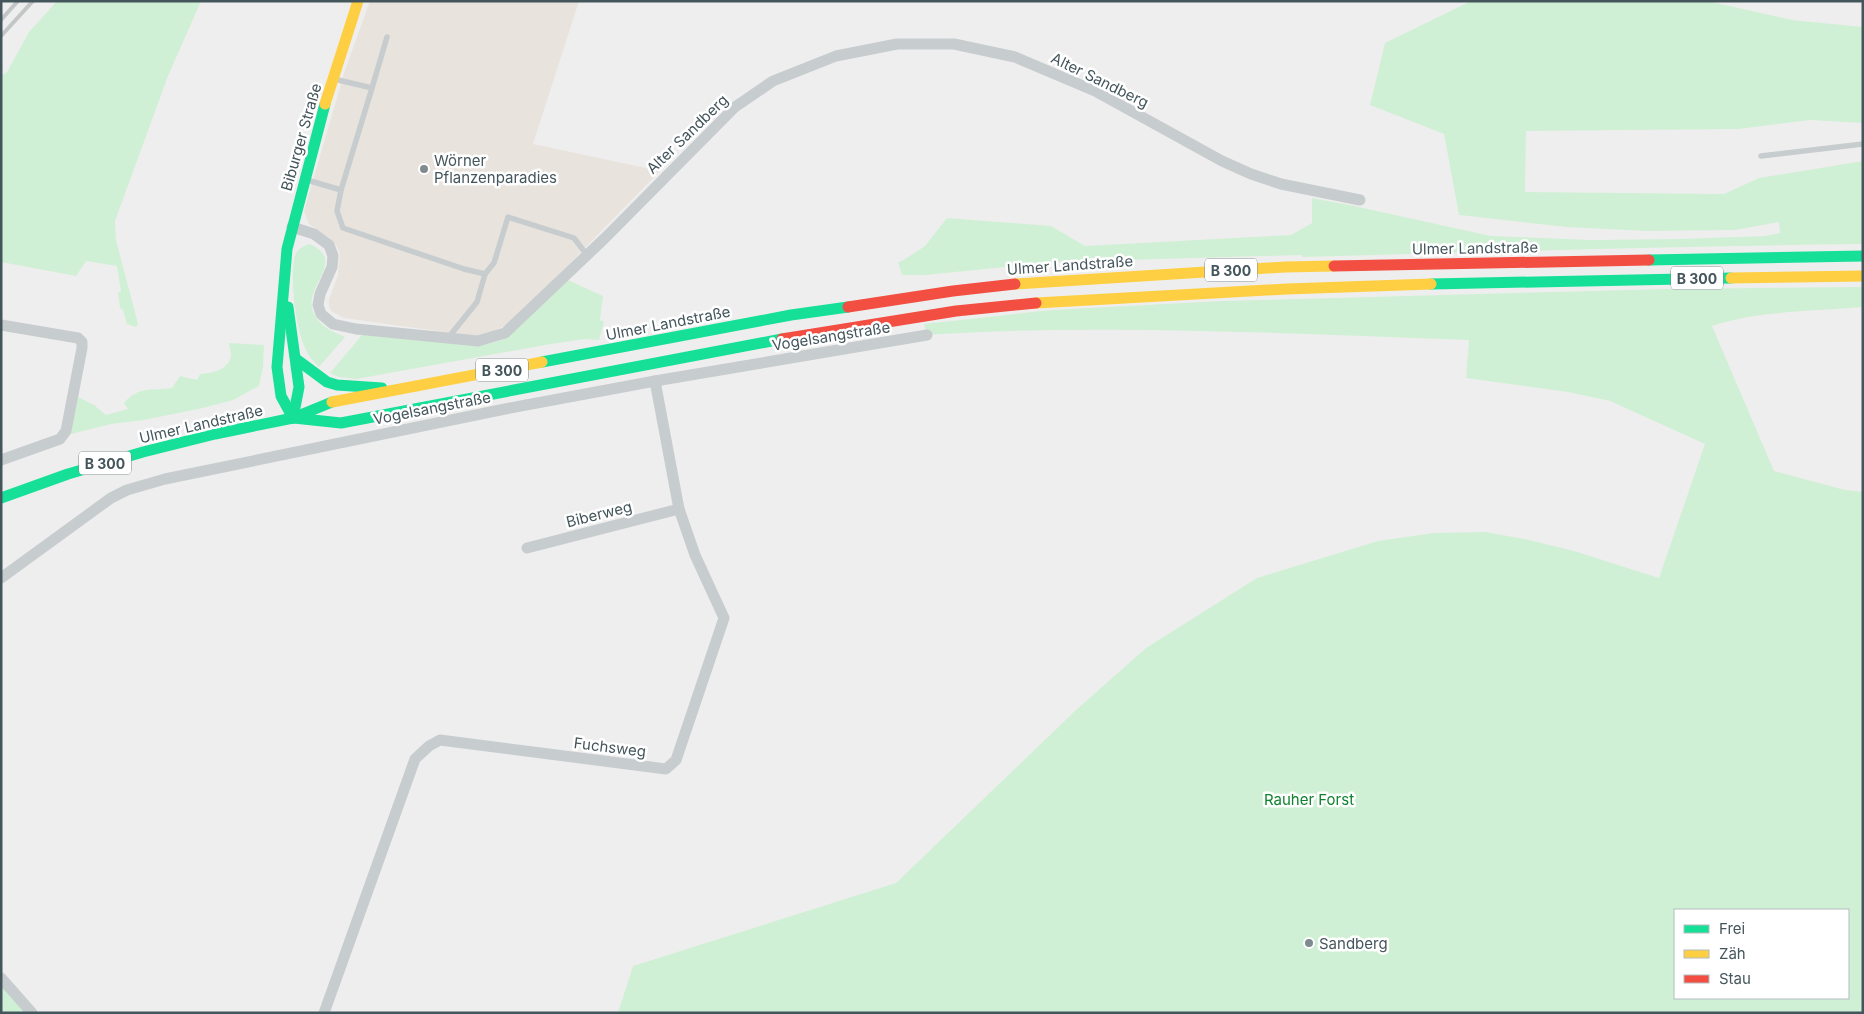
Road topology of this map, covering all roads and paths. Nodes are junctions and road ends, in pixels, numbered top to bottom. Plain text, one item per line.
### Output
1 (358, 1) edge
2 (388, 38) dead end
3 (333, 78) junction
4 (372, 88) junction
5 (1863, 144) edge
6 (1761, 156) dead end
7 (304, 179) junction
8 (341, 190) junction
9 (1360, 200) dead end
10 (292, 227) junction
11 (587, 255) junction
12 (1863, 256) edge
13 (485, 274) junction
14 (1863, 276) edge
15 (284, 283) junction
16 (1, 325) edge
17 (926, 335) dead end
18 (448, 338) junction
19 (296, 359) junction
20 (655, 381) junction
21 (397, 389) junction
22 (293, 418) junction
23 (1, 460) edge
24 (1, 498) edge
25 (679, 509) junction
26 (527, 548) dead end
27 (1, 578) edge
28 (1, 978) edge
29 (32, 1013) edge
30 (324, 1013) edge

1 - 3 main road, Biburger Straße
2 - 4 lane
3 - 4 lane
3 - 7 main road, Biburger Straße
4 - 8 lane
5 - 6 lane
7 - 8 lane
7 - 10 main road, Biburger Straße
8 - 13 lane
9 - 11 street, Alter Sandberg
10 - 15 main road, Biburger Straße
10 - 18 street, Alter Sandberg
11 - 13 lane
11 - 18 street, Alter Sandberg
12 - 21 main road, Ulmer Landstraße / B 300
13 - 18 lane
14 - 22 main road, Ulmer Landstraße / B 300
15 - 19 main road, Biburger Straße
15 - 22 main road, Biburger Straße
16 - 23 street
17 - 20 street, Vogelsangstraße
19 - 21 main road
19 - 22 main road, Biburger Straße
20 - 25 street, Fuchsweg
20 - 27 street, Vogelsangstraße
21 - 22 main road, Ulmer Landstraße / B 300
22 - 24 main road, Ulmer Landstraße / B 300
25 - 26 street, Biberweg
25 - 30 street, Fuchsweg
28 - 29 street

